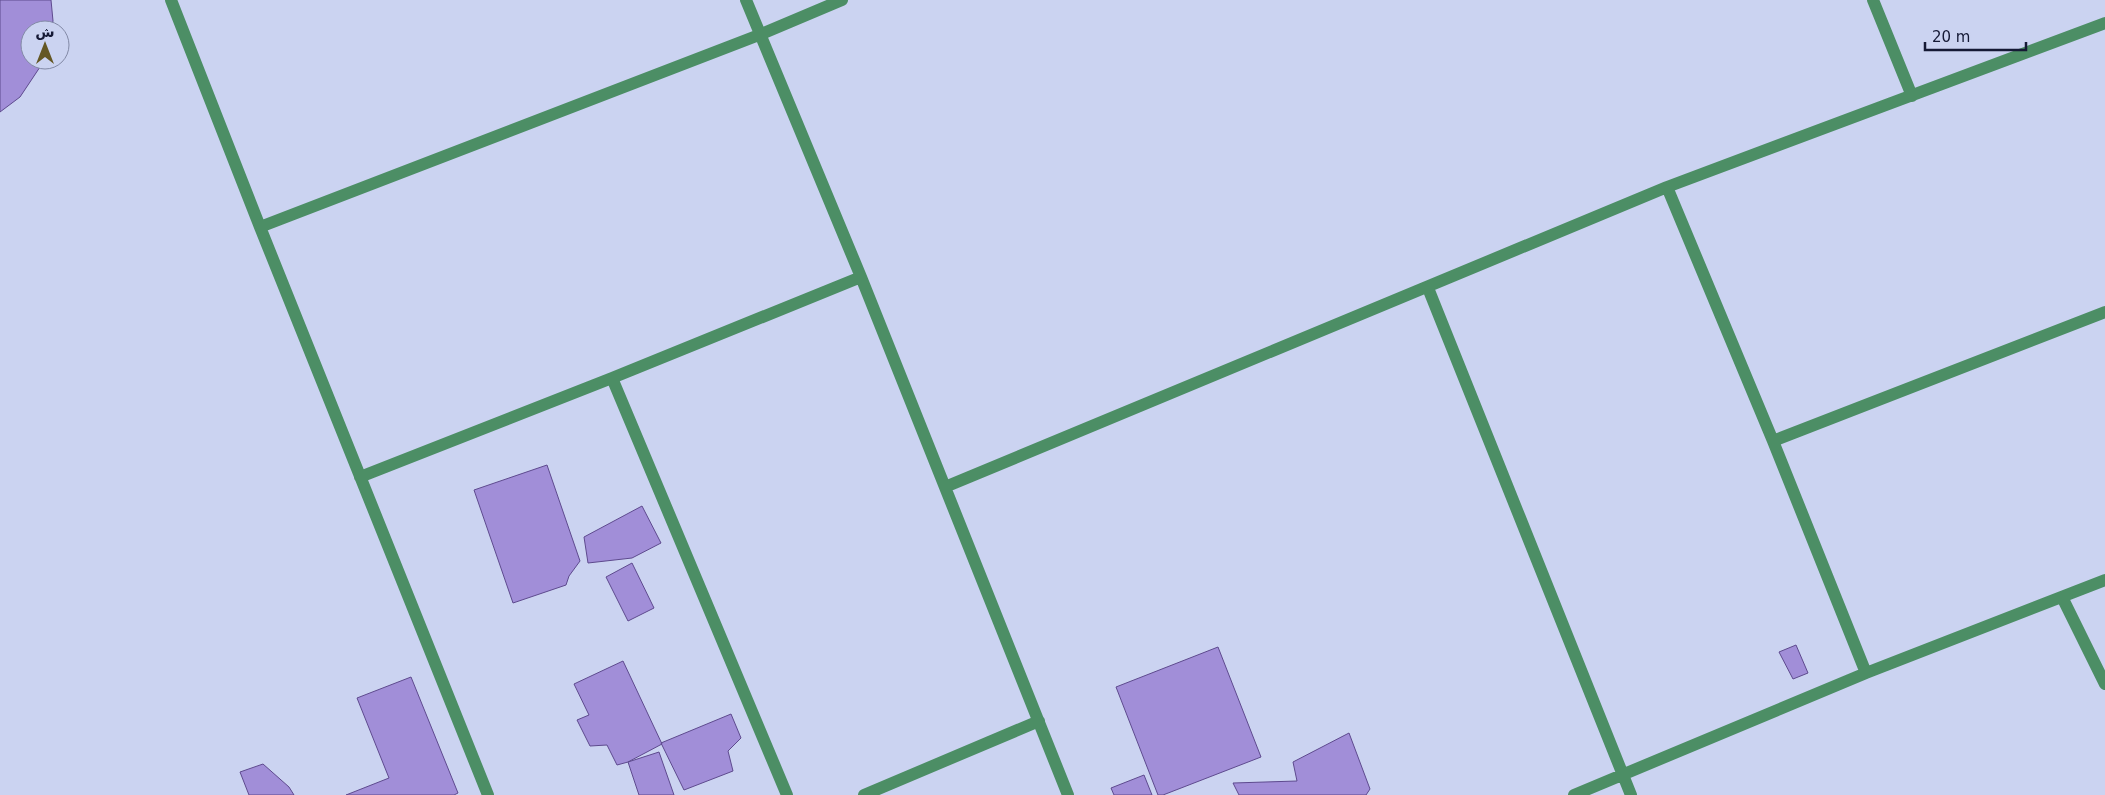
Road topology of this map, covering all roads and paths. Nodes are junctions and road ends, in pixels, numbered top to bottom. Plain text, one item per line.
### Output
1 (171, 0) edge
2 (746, 0) edge
3 (842, 0) edge
4 (1873, 0) edge
5 (2105, 23) edge
6 (759, 34) junction
7 (1912, 96) junction
8 (1667, 187) junction
9 (260, 227) junction
10 (861, 277) junction
11 (1428, 288) junction
12 (2105, 312) edge
13 (612, 378) junction
14 (1773, 441) junction
15 (360, 477) junction
16 (945, 487) junction
17 (2105, 580) edge
18 (2062, 597) junction
19 (1866, 673) junction
20 (2105, 684) edge
21 (1038, 721) junction
22 (1622, 775) junction
23 (488, 795) edge
24 (787, 795) edge
25 (864, 795) edge
26 (1068, 795) edge
27 (1574, 795) edge
28 (1631, 795) edge

1 - 9 street
2 - 6 street
3 - 6 street
4 - 7 street
5 - 7 street
6 - 9 street
6 - 10 street
7 - 8 street
8 - 11 street
8 - 14 street
9 - 15 street
10 - 13 street
10 - 16 street
11 - 16 street
11 - 22 street
12 - 14 street
13 - 15 street
13 - 24 street
14 - 19 street
15 - 23 street
16 - 21 street
17 - 18 street
18 - 19 street
18 - 20 street
19 - 22 street
21 - 25 street
21 - 26 street
22 - 27 street
22 - 28 street

